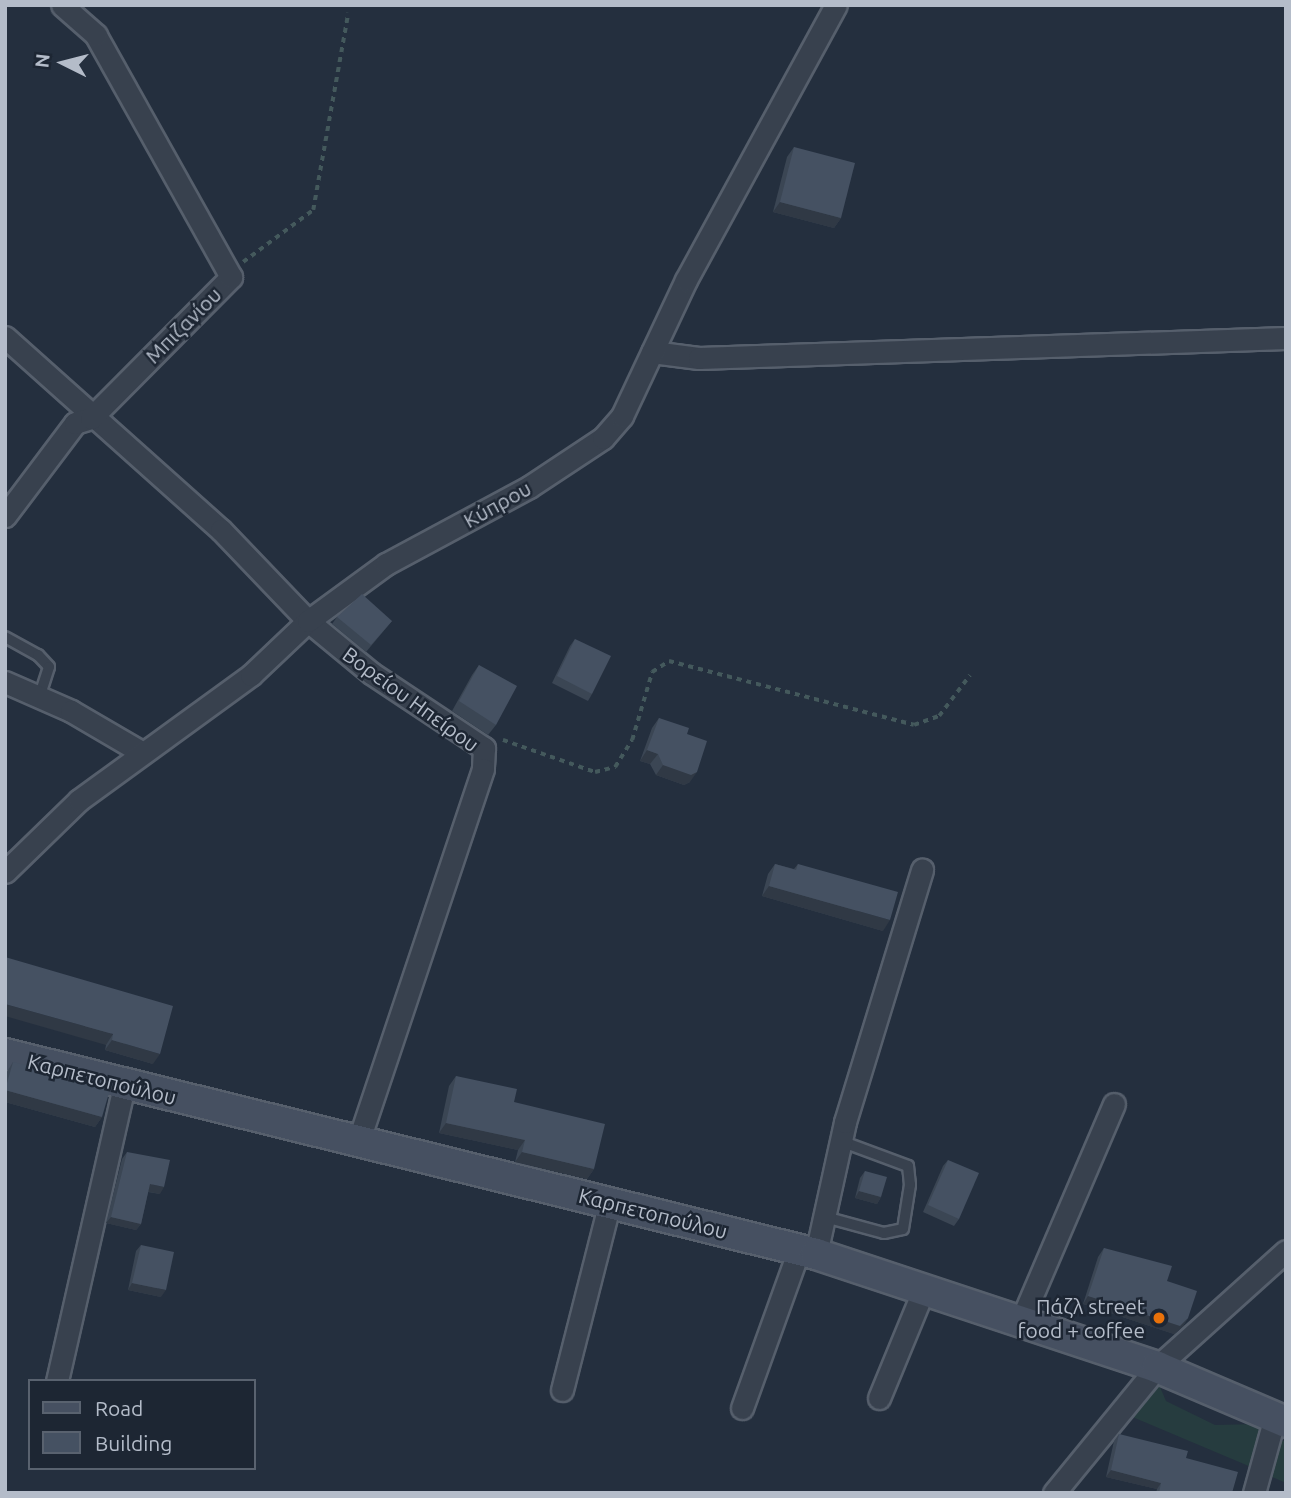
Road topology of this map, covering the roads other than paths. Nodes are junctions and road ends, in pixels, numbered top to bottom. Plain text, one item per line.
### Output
1 (62, 5) edge
2 (836, 5) edge
3 (5, 337) edge
4 (1286, 338) edge
5 (652, 352) junction
6 (91, 418) junction
7 (5, 516) edge
8 (308, 621) junction
9 (5, 636) edge
10 (5, 682) edge
11 (39, 697) junction
12 (143, 753) junction
13 (922, 870) dead end
14 (5, 873) edge
15 (5, 1054) edge
16 (124, 1086) junction
17 (1114, 1104) dead end
18 (358, 1142) junction
19 (843, 1142) junction
20 (610, 1202) junction
21 (825, 1217) junction
22 (1286, 1251) edge
23 (808, 1252) junction
24 (924, 1289) junction
25 (1021, 1321) junction
26 (1157, 1367) junction
27 (57, 1379) edge
28 (562, 1390) dead end
29 (879, 1398) dead end
30 (742, 1408) dead end
31 (1280, 1419) edge
32 (1054, 1493) edge
33 (1254, 1493) edge

1 - 6 street, Μπιζανίου
2 - 5 street, Κύπρου
3 - 6 street, Βορείου Ηπείρου
4 - 5 street
5 - 8 street, Κύπρου
6 - 7 street, Μπιζανίου
6 - 8 street, Βορείου Ηπείρου
8 - 12 street, Κύπρου
8 - 18 street, Βορείου Ηπείρου
9 - 11 lane
10 - 11 street
11 - 12 street
12 - 14 street, Κύπρου
13 - 19 street
15 - 16 main road, Καρπετοπούλου
16 - 18 main road, Καρπετοπούλου
16 - 27 street
17 - 25 street
18 - 20 main road, Καρπετοπούλου
19 - 21 street
19 - 21 lane
20 - 23 main road, Καρπετοπούλου
20 - 28 street
21 - 23 street
22 - 26 street
23 - 24 main road, Καρπετοπούλου
23 - 30 street
24 - 25 main road, Καρπετοπούλου
24 - 29 street
25 - 26 main road, Καρπετοπούλου
26 - 31 main road, Καρπετοπούλου
26 - 32 street
31 - 33 street

